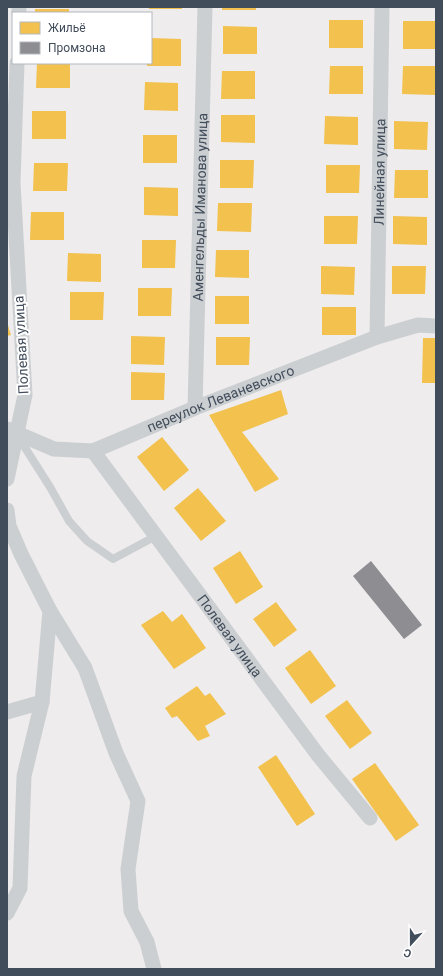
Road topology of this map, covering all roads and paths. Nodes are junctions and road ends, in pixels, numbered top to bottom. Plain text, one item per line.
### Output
1 (205, 7) edge
2 (382, 7) edge
3 (17, 64) edge
4 (436, 326) edge
5 (377, 337) junction
6 (195, 408) junction
7 (12, 431) edge
8 (93, 451) junction
9 (7, 479) edge
10 (7, 510) edge
11 (156, 536) junction
12 (50, 611) junction
13 (42, 702) junction
14 (7, 712) edge
15 (370, 818) dead end
16 (7, 913) edge
17 (154, 969) edge

1 - 6 street, Аменгельды Иманова улица
2 - 5 street, Линейная улица
3 - 7 street, Полевая улица
4 - 5 street, переулок Леваневского
5 - 6 street, переулок Леваневского
6 - 8 street, переулок Леваневского
7 - 8 street, переулок Леваневского
7 - 9 street, Полевая улица
7 - 11 lane
8 - 11 street, Полевая улица
10 - 12 street
11 - 15 street, Полевая улица
12 - 13 street
12 - 17 street
13 - 14 street
13 - 16 street

